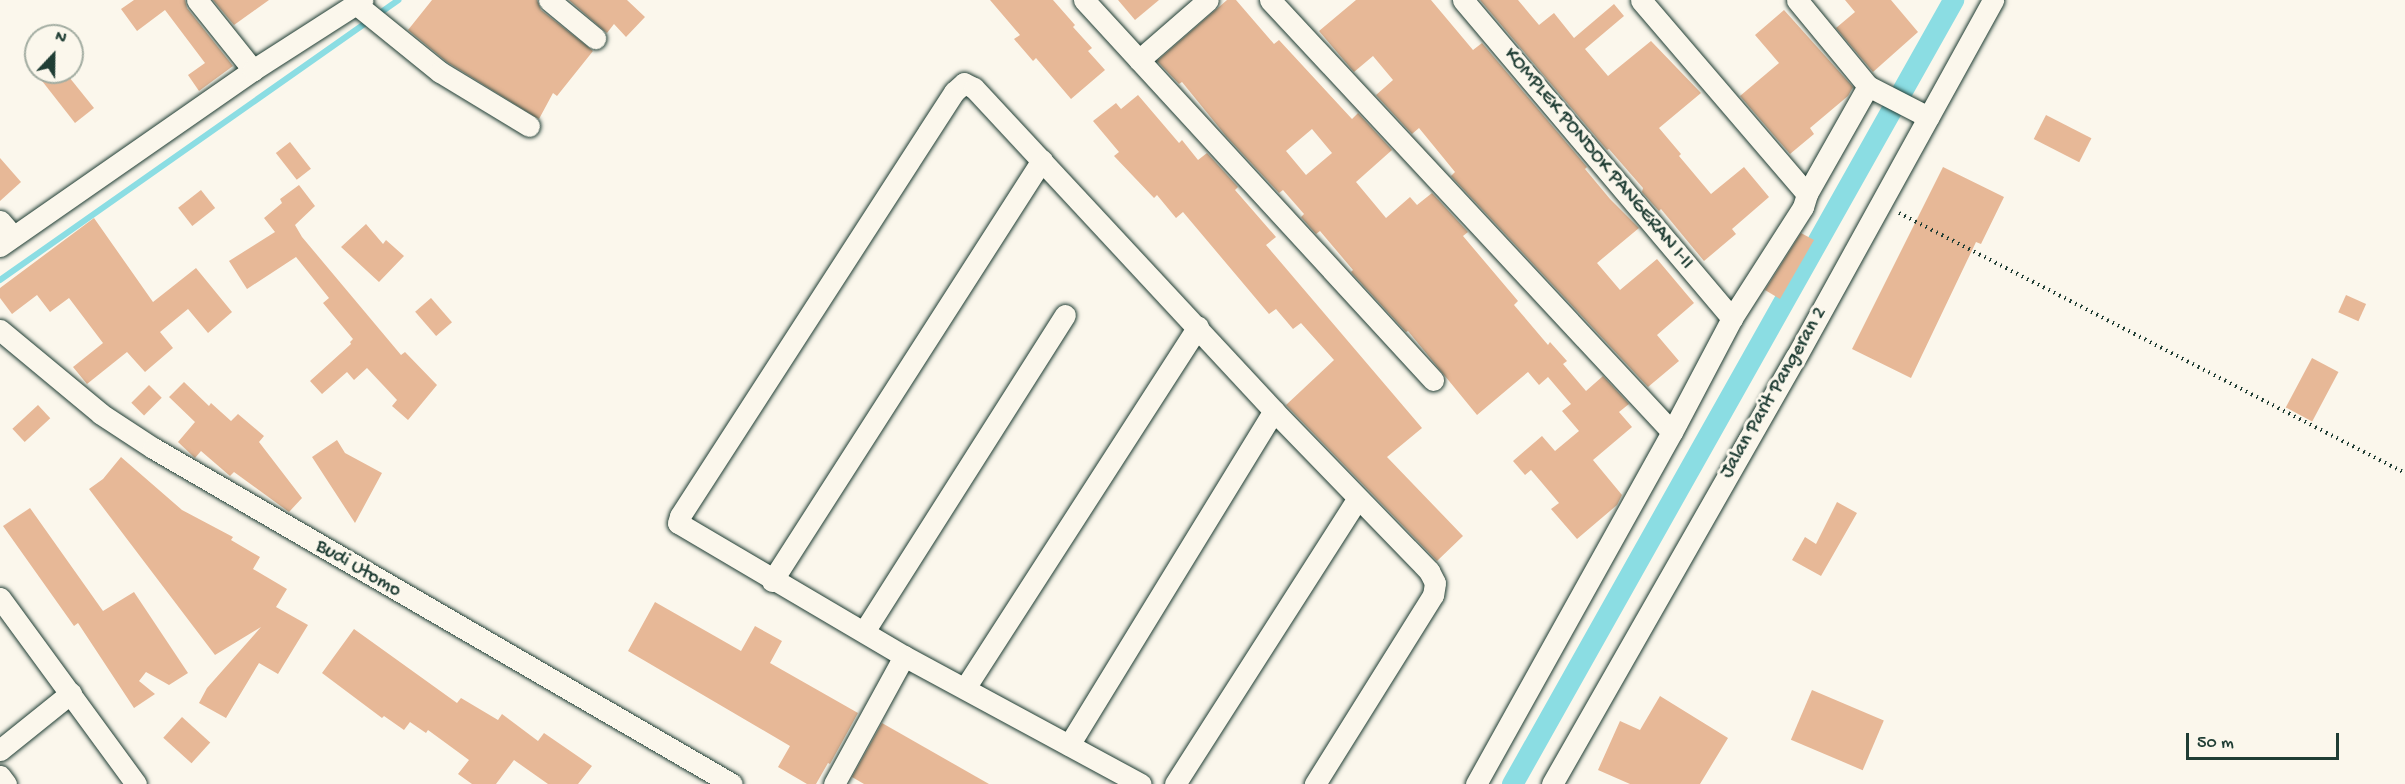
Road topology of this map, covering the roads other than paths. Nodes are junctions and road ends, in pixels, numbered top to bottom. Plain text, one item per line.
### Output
1 (197, 0) edge
2 (549, 0) edge
3 (1084, 0) edge
4 (1208, 0) edge
5 (1270, 0) edge
6 (1463, 0) edge
7 (1641, 0) edge
8 (1797, 0) edge
9 (1993, 0) edge
10 (360, 4) edge
11 (595, 38) dead end
12 (1139, 60) junction
13 (253, 70) junction
14 (1873, 88) junction
15 (1923, 115) junction
16 (529, 126) dead end
17 (1042, 160) junction
18 (1807, 195) junction
19 (4, 234) edge
20 (1065, 315) dead end
21 (1732, 318) junction
22 (1198, 327) junction
23 (0, 330) edge
24 (1433, 380) dead end
25 (1274, 411) junction
26 (1672, 432) junction
27 (1357, 499) junction
28 (772, 580) junction
29 (0, 598) edge
30 (865, 630) junction
31 (904, 656) junction
32 (965, 688) junction
33 (71, 693) junction
34 (1069, 745) junction
35 (0, 750) edge
36 (0, 776) edge
37 (6, 784) edge
38 (136, 784) edge
39 (732, 784) edge
40 (834, 784) edge
41 (1141, 784) edge
42 (1175, 784) edge
43 (1315, 784) edge
44 (1476, 784) edge
45 (1552, 784) edge

1 - 13 street
2 - 11 street
3 - 12 street
4 - 12 street
5 - 26 street
6 - 21 street, KOMPLEK PONDOK PANGERAN I-II
7 - 18 street
8 - 14 street
9 - 15 street, Jalan Parit Pangeran 2
10 - 13 street
10 - 16 street
12 - 24 street
13 - 19 street
14 - 15 street
14 - 18 street
15 - 45 street, Jalan Parit Pangeran 2
17 - 22 street
17 - 28 street
17 - 28 street
18 - 21 street
20 - 30 street
21 - 26 street
22 - 25 street
22 - 32 street
23 - 39 street, Budi Utomo
25 - 27 street
25 - 34 street
26 - 44 street
27 - 42 street
27 - 43 street
28 - 30 street
29 - 33 street
30 - 31 street
31 - 32 street
31 - 40 street
32 - 34 street
33 - 35 street
33 - 38 street
34 - 41 street
36 - 37 street

